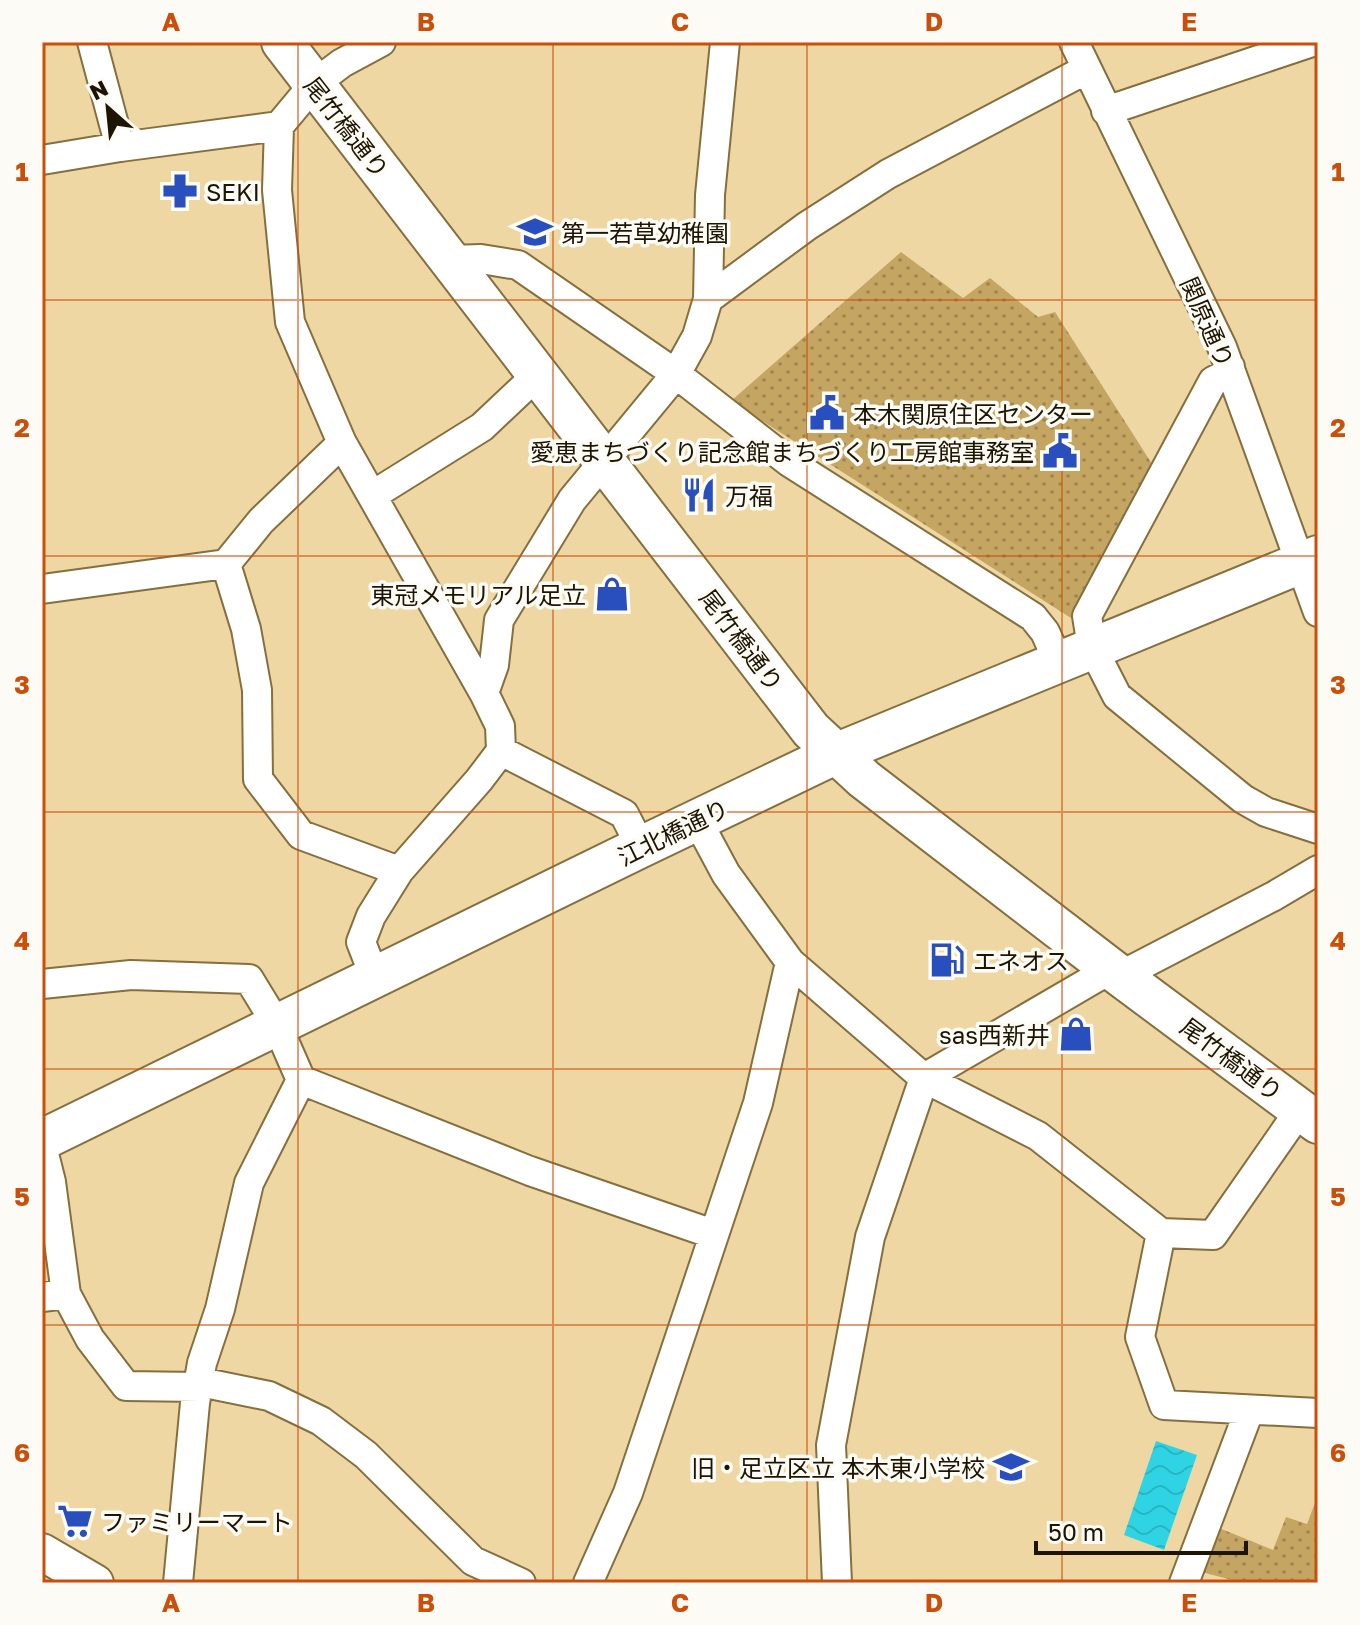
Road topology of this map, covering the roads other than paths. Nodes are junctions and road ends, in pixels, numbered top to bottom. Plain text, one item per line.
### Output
1 (92, 42) edge
2 (282, 42) edge
3 (381, 42) edge
4 (725, 42) edge
5 (1074, 42) edge
6 (1312, 42) edge
7 (1087, 69) junction
8 (314, 84) junction
9 (1106, 111) junction
10 (279, 126) junction
11 (120, 147) junction
12 (42, 160) edge
13 (450, 260) junction
14 (708, 299) junction
15 (1230, 367) junction
16 (676, 374) junction
17 (537, 375) junction
18 (342, 443) junction
19 (605, 461) junction
20 (373, 495) junction
21 (1309, 560) edge
22 (226, 564) junction
23 (42, 589) edge
24 (1318, 612) edge
25 (1075, 654) junction
26 (484, 693) junction
27 (501, 751) junction
28 (835, 754) junction
29 (697, 820) junction
30 (1318, 829) edge
31 (641, 847) junction
32 (1318, 870) edge
33 (399, 871) junction
34 (790, 962) junction
35 (1116, 972) junction
36 (375, 978) junction
37 (42, 984) edge
38 (277, 1025) junction
39 (924, 1078) junction
40 (301, 1080) junction
41 (1309, 1116) edge
42 (42, 1143) edge
43 (1161, 1233) junction
44 (713, 1234) junction
45 (54, 1296) edge
46 (199, 1387) junction
47 (1249, 1411) junction
48 (1318, 1413) edge
49 (42, 1552) edge
50 (95, 1583) edge
51 (178, 1583) edge
52 (521, 1583) edge
53 (588, 1583) edge
54 (837, 1583) edge
55 (1184, 1583) edge

1 - 11 street
2 - 8 main road, 尾竹橋通り
3 - 8 street
4 - 14 street
5 - 7 street, 関原通り
6 - 9 street
7 - 9 street, 関原通り
7 - 14 street
8 - 10 street
8 - 13 main road, 尾竹橋通り
9 - 15 street, 関原通り
10 - 11 street
10 - 18 street
11 - 12 street
13 - 16 street
13 - 17 main road, 尾竹橋通り
14 - 16 street
15 - 21 street, 関原通り
15 - 25 street
16 - 19 street
16 - 25 street
17 - 19 main road, 尾竹橋通り
17 - 20 street
18 - 20 street
18 - 22 street
19 - 26 street
19 - 28 main road, 尾竹橋通り
20 - 26 street
21 - 24 street, 関原通り
21 - 25 main road, 江北橋通り
22 - 23 street
22 - 33 street
25 - 28 main road, 江北橋通り
25 - 30 street
26 - 27 street
27 - 31 street
27 - 33 street
28 - 29 main road, 江北橋通り
28 - 35 main road, 尾竹橋通り
29 - 31 main road, 江北橋通り
29 - 34 street
31 - 36 main road, 江北橋通り
32 - 35 street
33 - 36 street
34 - 39 street
34 - 44 street
35 - 39 street
35 - 41 main road, 尾竹橋通り
36 - 38 main road, 江北橋通り
37 - 38 street
38 - 40 street
38 - 42 main road, 江北橋通り
39 - 43 street
39 - 54 street
40 - 44 street
40 - 46 street
41 - 43 street
42 - 45 street
43 - 47 street
44 - 53 street
45 - 46 street
46 - 51 street
46 - 52 street
47 - 48 street
47 - 55 street
49 - 50 street

